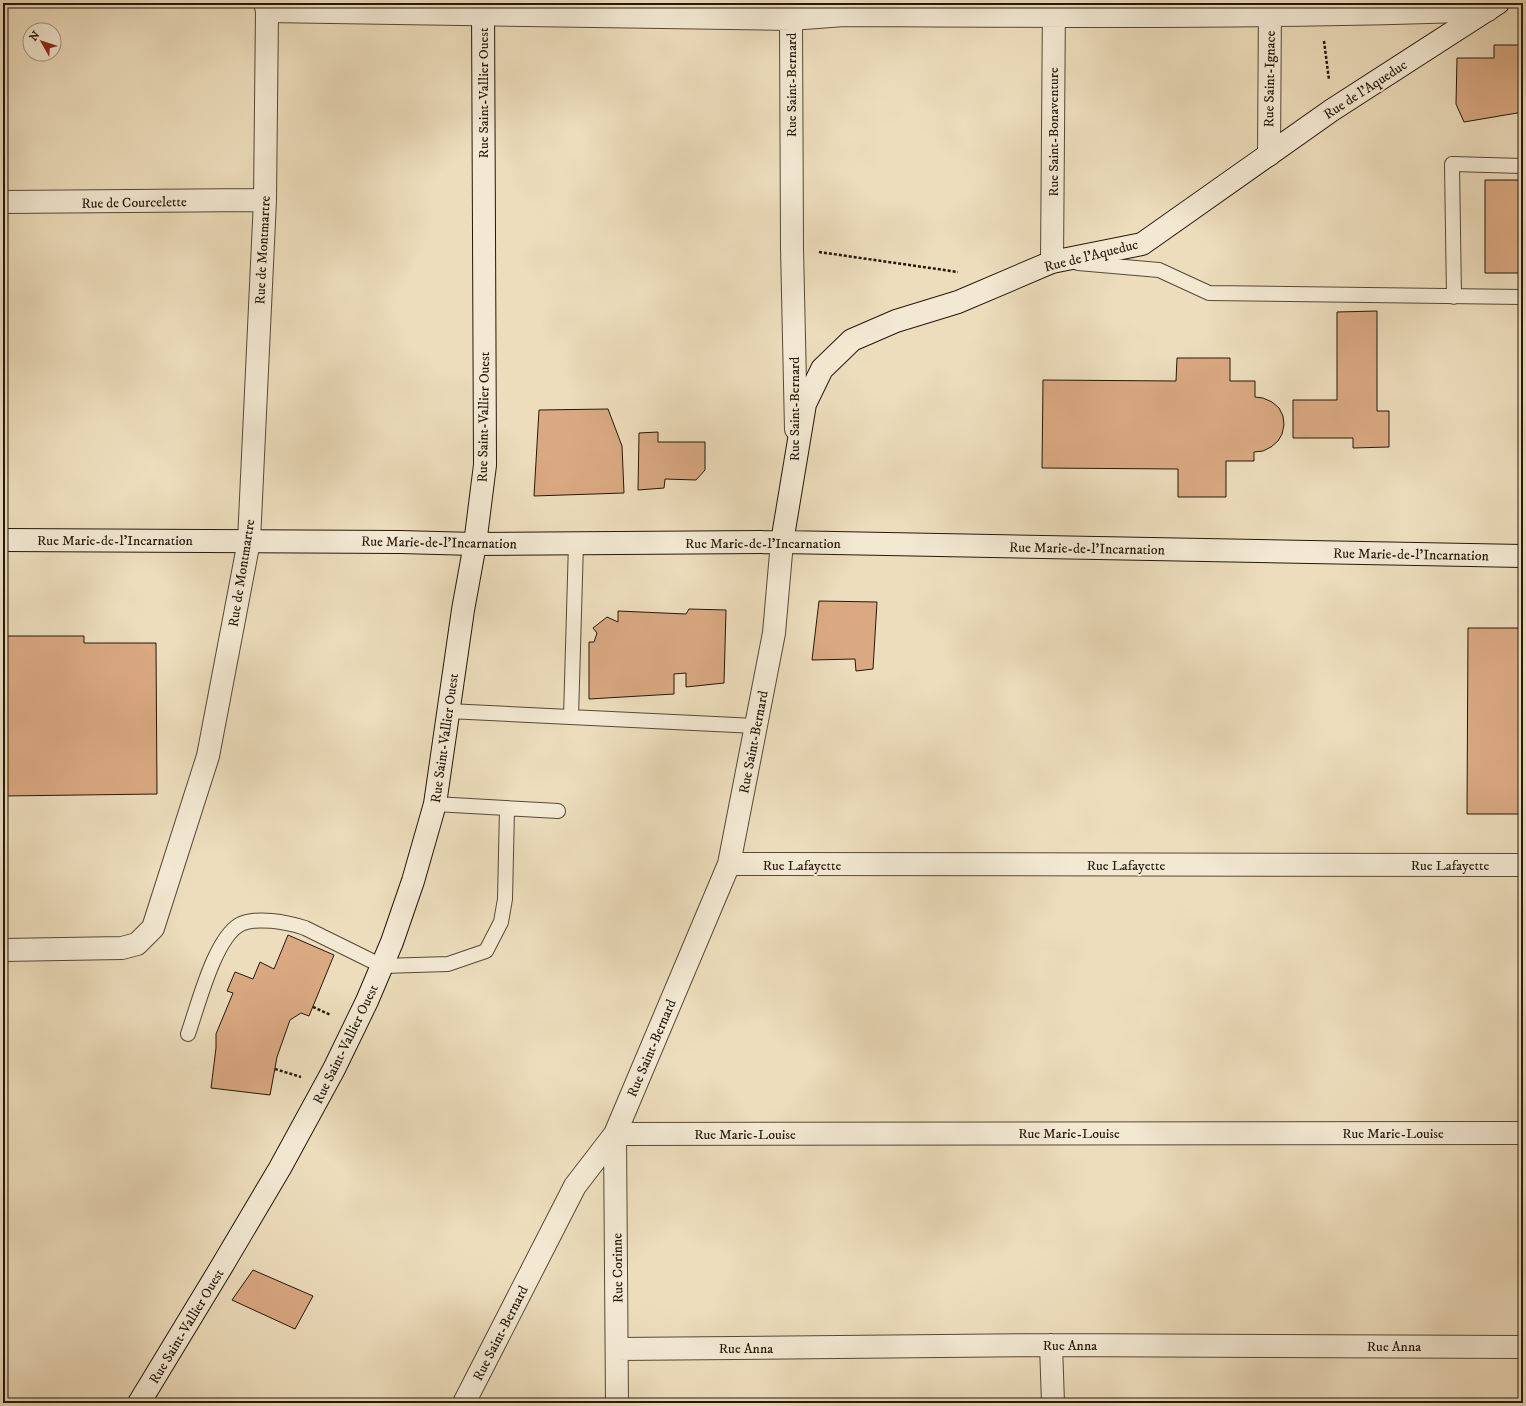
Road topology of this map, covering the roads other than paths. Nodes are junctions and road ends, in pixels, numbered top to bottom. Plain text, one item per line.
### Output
1 (1491, 5) edge
2 (266, 7) edge
3 (482, 9) edge
4 (844, 9) edge
5 (1054, 9) edge
6 (1270, 10) edge
7 (791, 19) junction
8 (1269, 155) junction
9 (1523, 166) edge
10 (265, 200) junction
11 (3, 202) edge
12 (1052, 262) junction
13 (1454, 297) junction
14 (1523, 297) edge
15 (796, 454) junction
16 (3, 540) edge
17 (249, 541) junction
18 (782, 542) junction
19 (576, 543) junction
20 (475, 544) junction
21 (1523, 556) edge
22 (448, 711) junction
23 (571, 717) junction
24 (756, 726) junction
25 (435, 804) junction
26 (507, 809) junction
27 (558, 811) dead end
28 (729, 864) junction
29 (1523, 865) edge
30 (3, 950) edge
31 (382, 966) junction
32 (188, 1034) dead end
33 (1523, 1133) edge
34 (615, 1134) junction
35 (1051, 1345) junction
36 (1523, 1347) edge
37 (618, 1349) junction
38 (139, 1403) edge
39 (464, 1403) edge
40 (617, 1403) edge
41 (1054, 1403) edge

1 - 6 street
1 - 8 street, Rue de l'Aqueduc
2 - 3 street
2 - 10 street, Rue de Montmartre
3 - 7 street
3 - 20 street, Rue Saint-Vallier Ouest
4 - 5 street
4 - 7 street
5 - 6 street
5 - 12 street, Rue Saint-Bonaventure
6 - 8 street, Rue Saint-Ignace
7 - 15 street, Rue Saint-Bernard
8 - 12 street, Rue de l'Aqueduc
9 - 13 lane
10 - 11 street, Rue de Courcelette
10 - 17 street, Rue de Montmartre
12 - 13 lane
12 - 15 street, Rue de l'Aqueduc
13 - 14 lane
15 - 18 street, Rue Saint-Bernard
16 - 17 street, Rue Marie-de-l'Incarnation
17 - 20 street, Rue Marie-de-l'Incarnation
17 - 30 street, Rue de Montmartre
18 - 19 street, Rue Marie-de-l'Incarnation
18 - 21 street, Rue Marie-de-l'Incarnation
18 - 24 street, Rue Saint-Bernard
19 - 20 street, Rue Marie-de-l'Incarnation
19 - 23 lane
20 - 22 street, Rue Saint-Vallier Ouest
22 - 23 lane
22 - 25 street, Rue Saint-Vallier Ouest
23 - 24 lane
24 - 28 street, Rue Saint-Bernard
25 - 26 lane
25 - 31 street, Rue Saint-Vallier Ouest
26 - 27 lane
26 - 31 lane
28 - 29 street, Rue Lafayette
28 - 34 street, Rue Saint-Bernard
31 - 32 lane
31 - 38 street, Rue Saint-Vallier Ouest
33 - 34 street, Rue Marie-Louise
34 - 37 street, Rue Corinne
34 - 39 street, Rue Saint-Bernard
35 - 36 street, Rue Anna
35 - 37 street, Rue Anna
35 - 41 street
37 - 40 street, Rue Corinne

